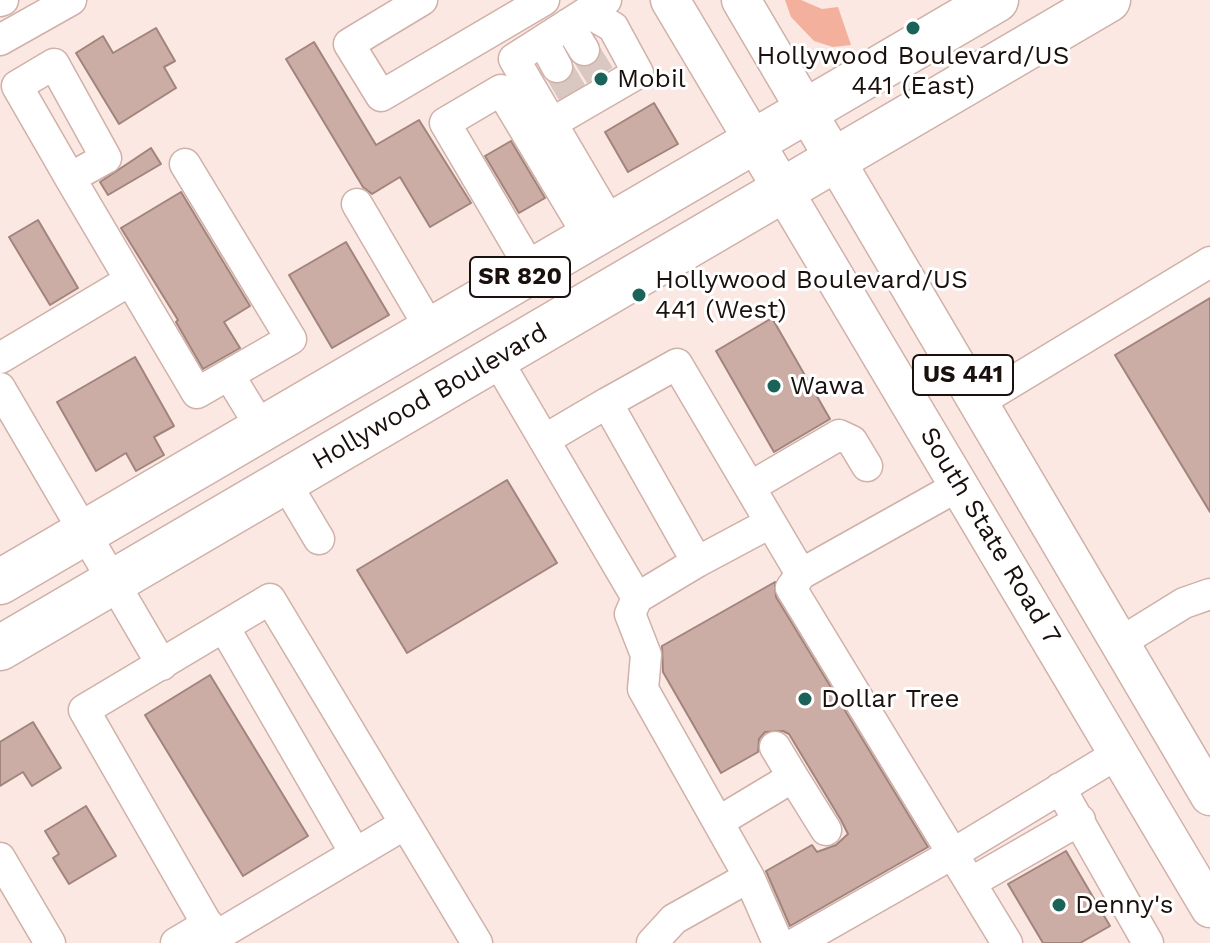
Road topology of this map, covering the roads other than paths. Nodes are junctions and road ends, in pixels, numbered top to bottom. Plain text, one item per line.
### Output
1 (71, 0) edge
2 (422, 0) edge
3 (544, 0) edge
4 (670, 0) edge
5 (741, 0) edge
6 (996, 0) edge
7 (1108, 0) edge
8 (27, 11) edge
9 (586, 22) edge
10 (0, 40) edge
11 (8, 81) edge
12 (807, 110) junction
13 (552, 123) junction
14 (756, 140) junction
15 (836, 159) junction
16 (185, 164) dead end
17 (70, 178) junction
18 (784, 189) junction
19 (357, 204) dead end
20 (600, 231) junction
21 (1210, 262) edge
22 (532, 271) junction
23 (129, 281) junction
24 (431, 330) junction
25 (0, 358) edge
26 (496, 358) junction
27 (229, 375) junction
28 (0, 388) edge
29 (979, 402) junction
30 (607, 403) junction
31 (262, 429) junction
32 (544, 440) junction
33 (867, 466) dead end
34 (285, 482) junction
35 (960, 485) junction
36 (750, 487) junction
37 (770, 523) junction
38 (85, 532) junction
39 (319, 539) dead end
40 (697, 562) junction
41 (801, 574) junction
42 (0, 582) edge
43 (113, 582) junction
44 (1210, 594) edge
45 (637, 598) junction
46 (224, 627) junction
47 (1121, 642) junction
48 (0, 648) edge
49 (162, 665) junction
50 (775, 747) dead end
51 (1119, 753) junction
52 (793, 777) junction
53 (1060, 788) junction
54 (1210, 796) edge
55 (1080, 820) junction
56 (718, 822) junction
57 (405, 824) junction
58 (826, 830) dead end
59 (355, 853) junction
60 (954, 853) junction
61 (0, 858) edge
62 (749, 877) junction
63 (972, 882) junction
64 (1210, 908) edge
65 (214, 935) edge
66 (50, 943) edge
67 (176, 943) edge
68 (477, 943) edge
69 (652, 943) edge
70 (778, 943) edge
71 (796, 943) edge
72 (1007, 943) edge
73 (1148, 943) edge

1 - 8 street
2 - 3 street
4 - 14 main road, South State Road 7 / US 441
5 - 12 main road, US 441
6 - 12 highway, SR 820
7 - 15 highway, Hollywood Boulevard / SR 820
8 - 10 street
9 - 13 street
9 - 13 street
11 - 17 street
11 - 17 street
12 - 14 highway, SR 820
12 - 15 main road, US 441
13 - 20 street
14 - 18 main road, South State Road 7 / US 441
14 - 20 highway, SR 820
15 - 18 highway, Hollywood Boulevard / SR 820
15 - 29 main road, US 441
16 - 27 street
17 - 23 street
18 - 26 highway, Hollywood Boulevard / SR 820
18 - 35 main road, South State Road 7 / US 441
19 - 24 street
20 - 22 highway, SR 820
20 - 22 street
21 - 29 street
22 - 24 highway, SR 820
23 - 25 street
23 - 27 street
24 - 31 highway, SR 820
26 - 32 street
26 - 34 highway, Hollywood Boulevard / SR 820
27 - 31 street
28 - 38 street
29 - 47 main road, US 441
30 - 32 street
30 - 36 street
30 - 40 street
31 - 38 highway, SR 820
32 - 45 street
33 - 36 street
34 - 39 street
34 - 43 highway, Hollywood Boulevard / SR 820
35 - 41 street
35 - 51 main road, South State Road 7 / US 441
36 - 37 street
37 - 40 street
37 - 41 street
38 - 42 highway, SR 820
38 - 43 street
40 - 45 street
41 - 60 street
43 - 48 highway, Hollywood Boulevard / SR 820
43 - 49 street
44 - 47 street
45 - 56 street
46 - 49 street
46 - 57 street
46 - 59 street
47 - 54 main road, US 441
49 - 65 street
50 - 52 street
51 - 53 street
51 - 64 main road, South State Road 7 / US 441
52 - 56 street
52 - 58 street
53 - 55 street
53 - 60 street
55 - 63 street
55 - 73 street
56 - 62 street
57 - 59 street
57 - 68 street
59 - 65 street
60 - 63 street
60 - 71 street
61 - 66 street
62 - 69 street
62 - 70 street
63 - 72 street
65 - 67 street

